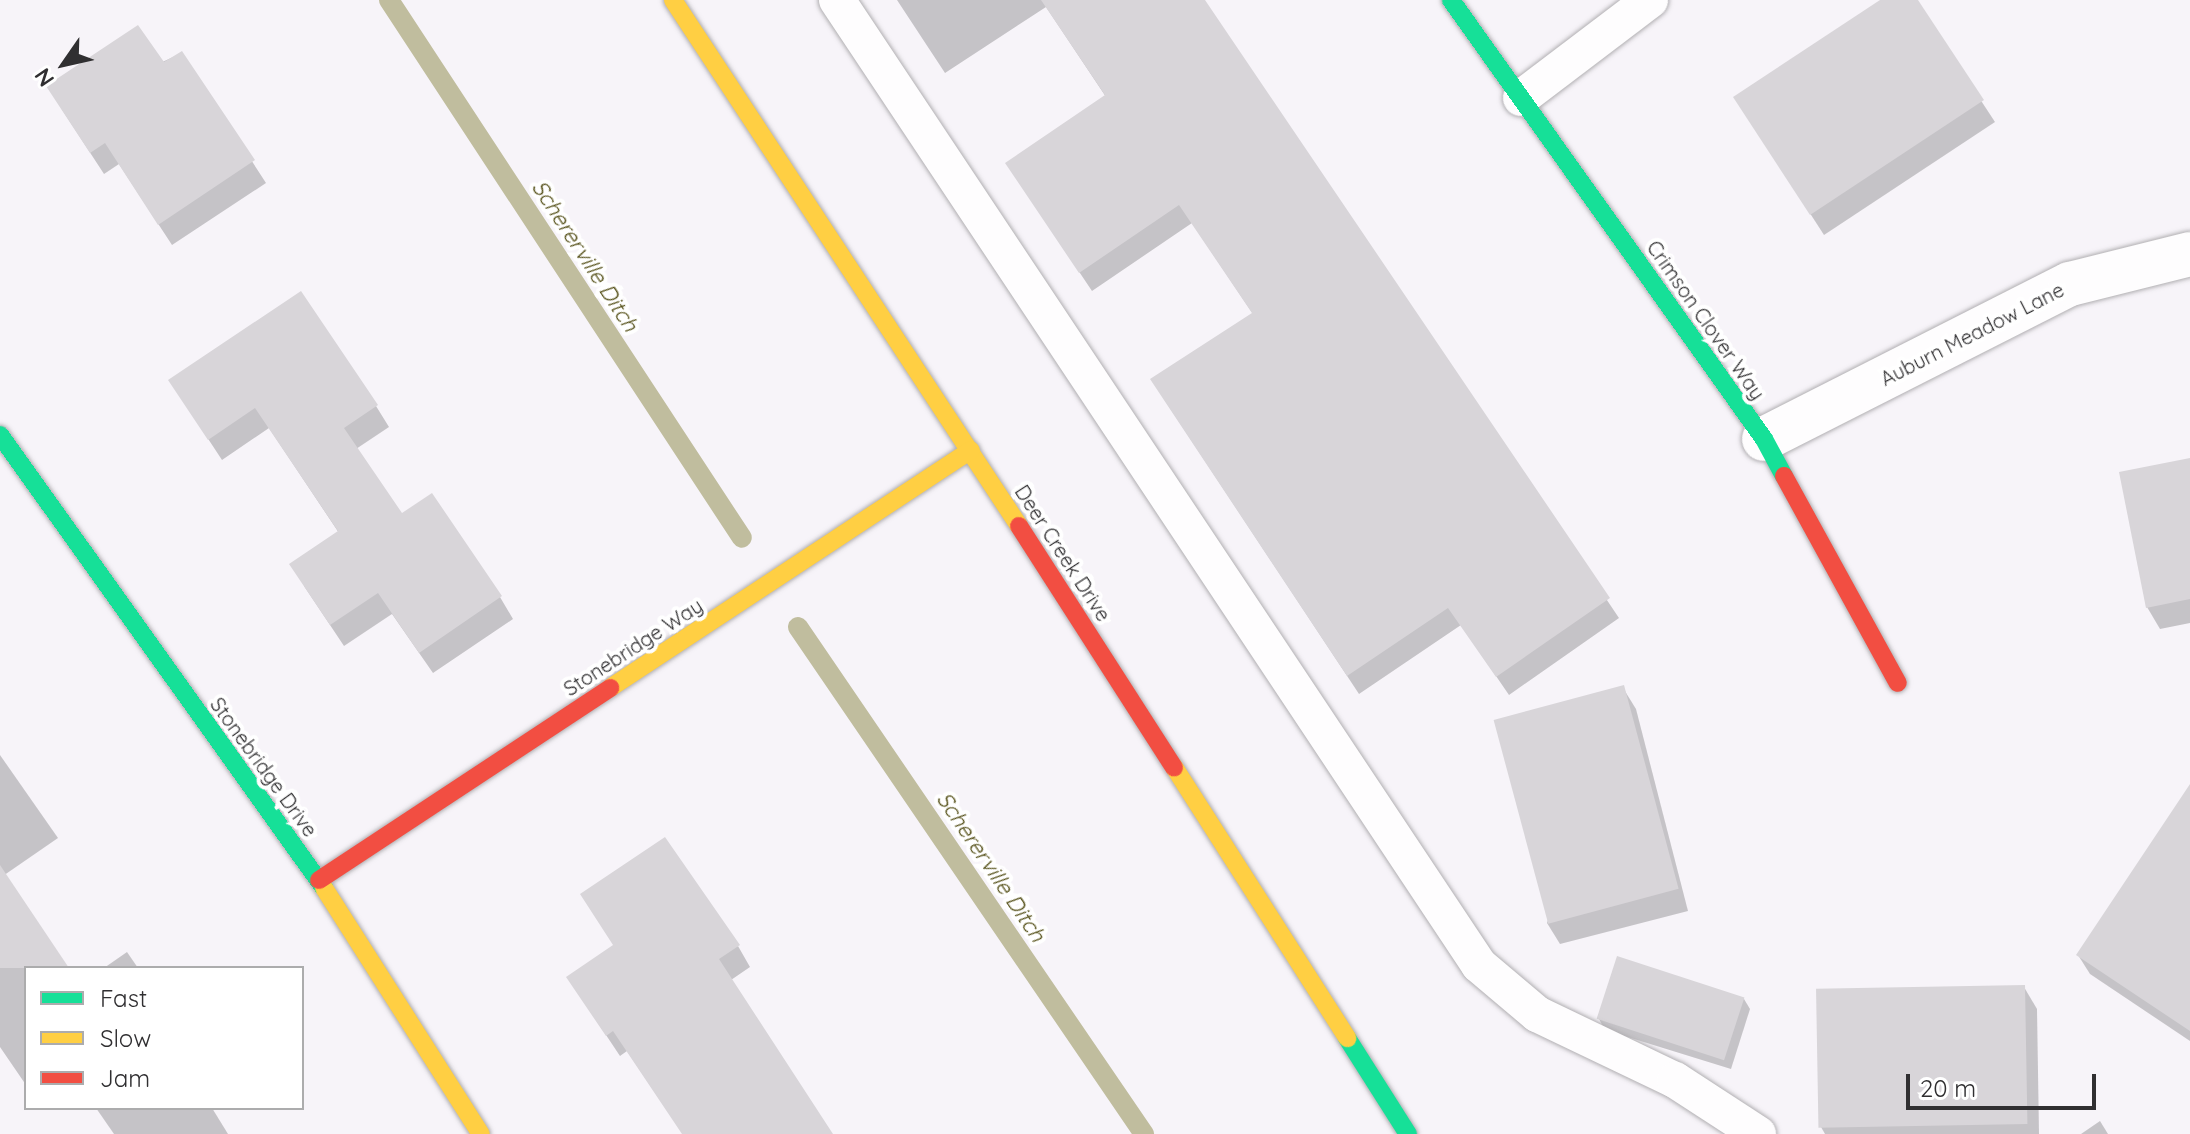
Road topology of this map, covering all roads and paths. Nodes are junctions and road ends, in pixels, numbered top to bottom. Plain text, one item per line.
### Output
1 (673, 0) edge
2 (837, 0) edge
3 (1451, 0) edge
4 (1650, 0) edge
5 (1521, 98) junction
6 (2190, 254) edge
7 (0, 435) edge
8 (1764, 439) junction
9 (971, 450) junction
10 (1898, 683) dead end
11 (319, 880) junction
12 (481, 1134) edge
13 (1408, 1134) edge
14 (1758, 1134) edge

1 - 9 street, Deer Creek Drive
2 - 14 lane
3 - 5 street, Crimson Clover Way
4 - 5 lane
5 - 8 street, Crimson Clover Way
6 - 8 street, Auburn Meadow Lane
7 - 11 street, Stonebridge Drive
8 - 10 street, Crimson Clover Way
9 - 11 street, Stonebridge Way
9 - 13 street, Deer Creek Drive
11 - 12 street, Stonebridge Drive

